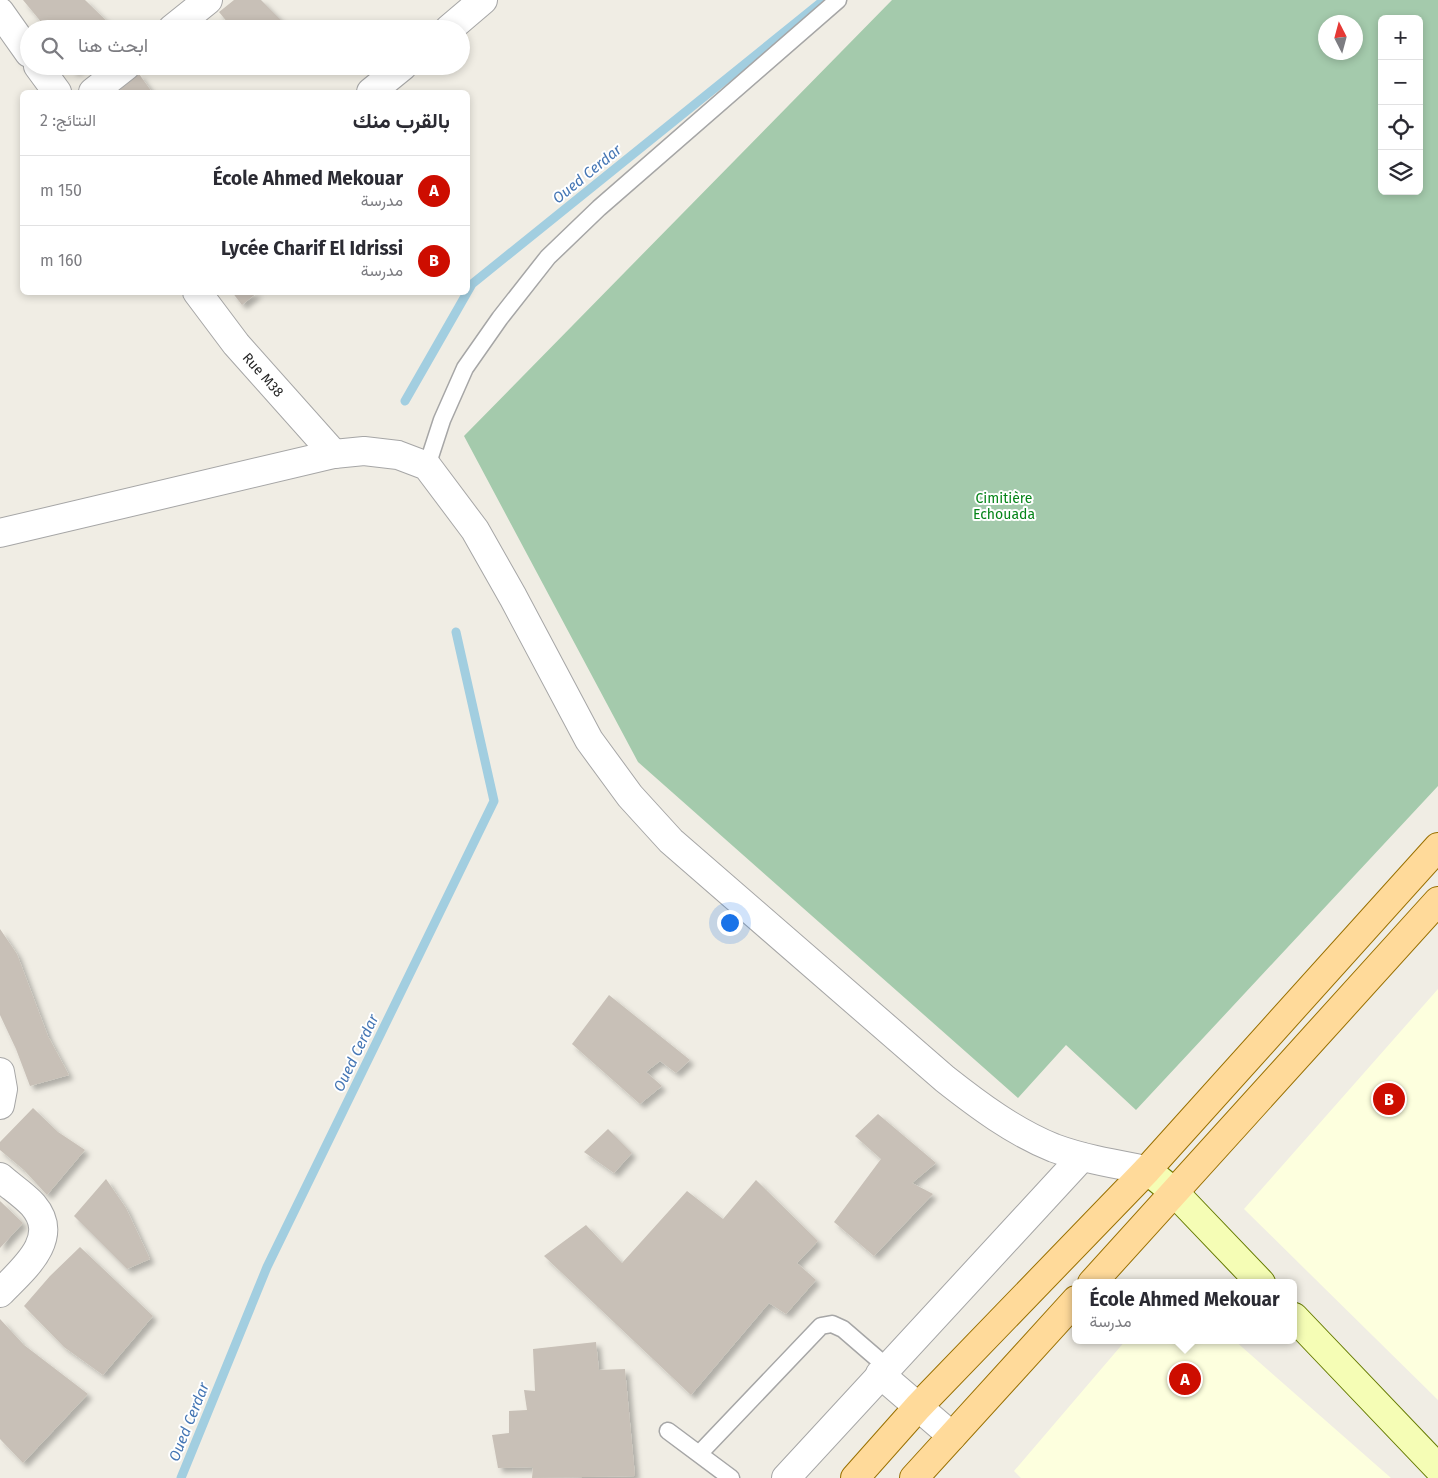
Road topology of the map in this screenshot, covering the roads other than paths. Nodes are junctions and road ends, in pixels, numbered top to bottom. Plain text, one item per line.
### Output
1 (208, 0) edge
2 (483, 0) edge
3 (838, 0) edge
4 (0, 12) edge
5 (183, 20) edge
6 (460, 20) edge
7 (20, 40) edge
8 (45, 75) edge
9 (115, 75) edge
10 (392, 75) edge
11 (56, 90) edge
12 (96, 90) edge
13 (373, 90) edge
14 (199, 295) edge
15 (334, 454) junction
16 (427, 466) junction
17 (0, 533) edge
18 (1438, 848) edge
19 (1438, 901) edge
20 (0, 1072) edge
21 (0, 1105) edge
22 (1082, 1157) junction
23 (1146, 1170) junction
24 (0, 1177) edge
25 (1174, 1192) junction
26 (1096, 1279) edge
27 (1257, 1279) edge
28 (0, 1294) edge
29 (1072, 1304) edge
30 (1297, 1320) edge
31 (884, 1370) junction
32 (918, 1407) junction
33 (668, 1431) dead end
34 (952, 1436) junction
35 (699, 1454) junction
36 (1438, 1468) edge
37 (731, 1478) edge
38 (786, 1478) edge
39 (855, 1478) edge
40 (914, 1478) edge

1 - 5 street
2 - 6 street
3 - 16 lane
4 - 7 street
8 - 11 street
9 - 12 street
10 - 13 street
14 - 15 street, Rue M38
15 - 16 street
15 - 17 street
16 - 22 street
18 - 23 main road
19 - 25 main road
20 - 21 street
22 - 23 street
22 - 31 street
23 - 25 main road
23 - 32 main road
24 - 28 street
25 - 26 main road
25 - 27 main road
29 - 34 main road
30 - 36 main road
31 - 32 street
31 - 35 lane
31 - 38 street
32 - 34 street
32 - 39 main road
33 - 35 lane
34 - 40 main road
35 - 37 lane

